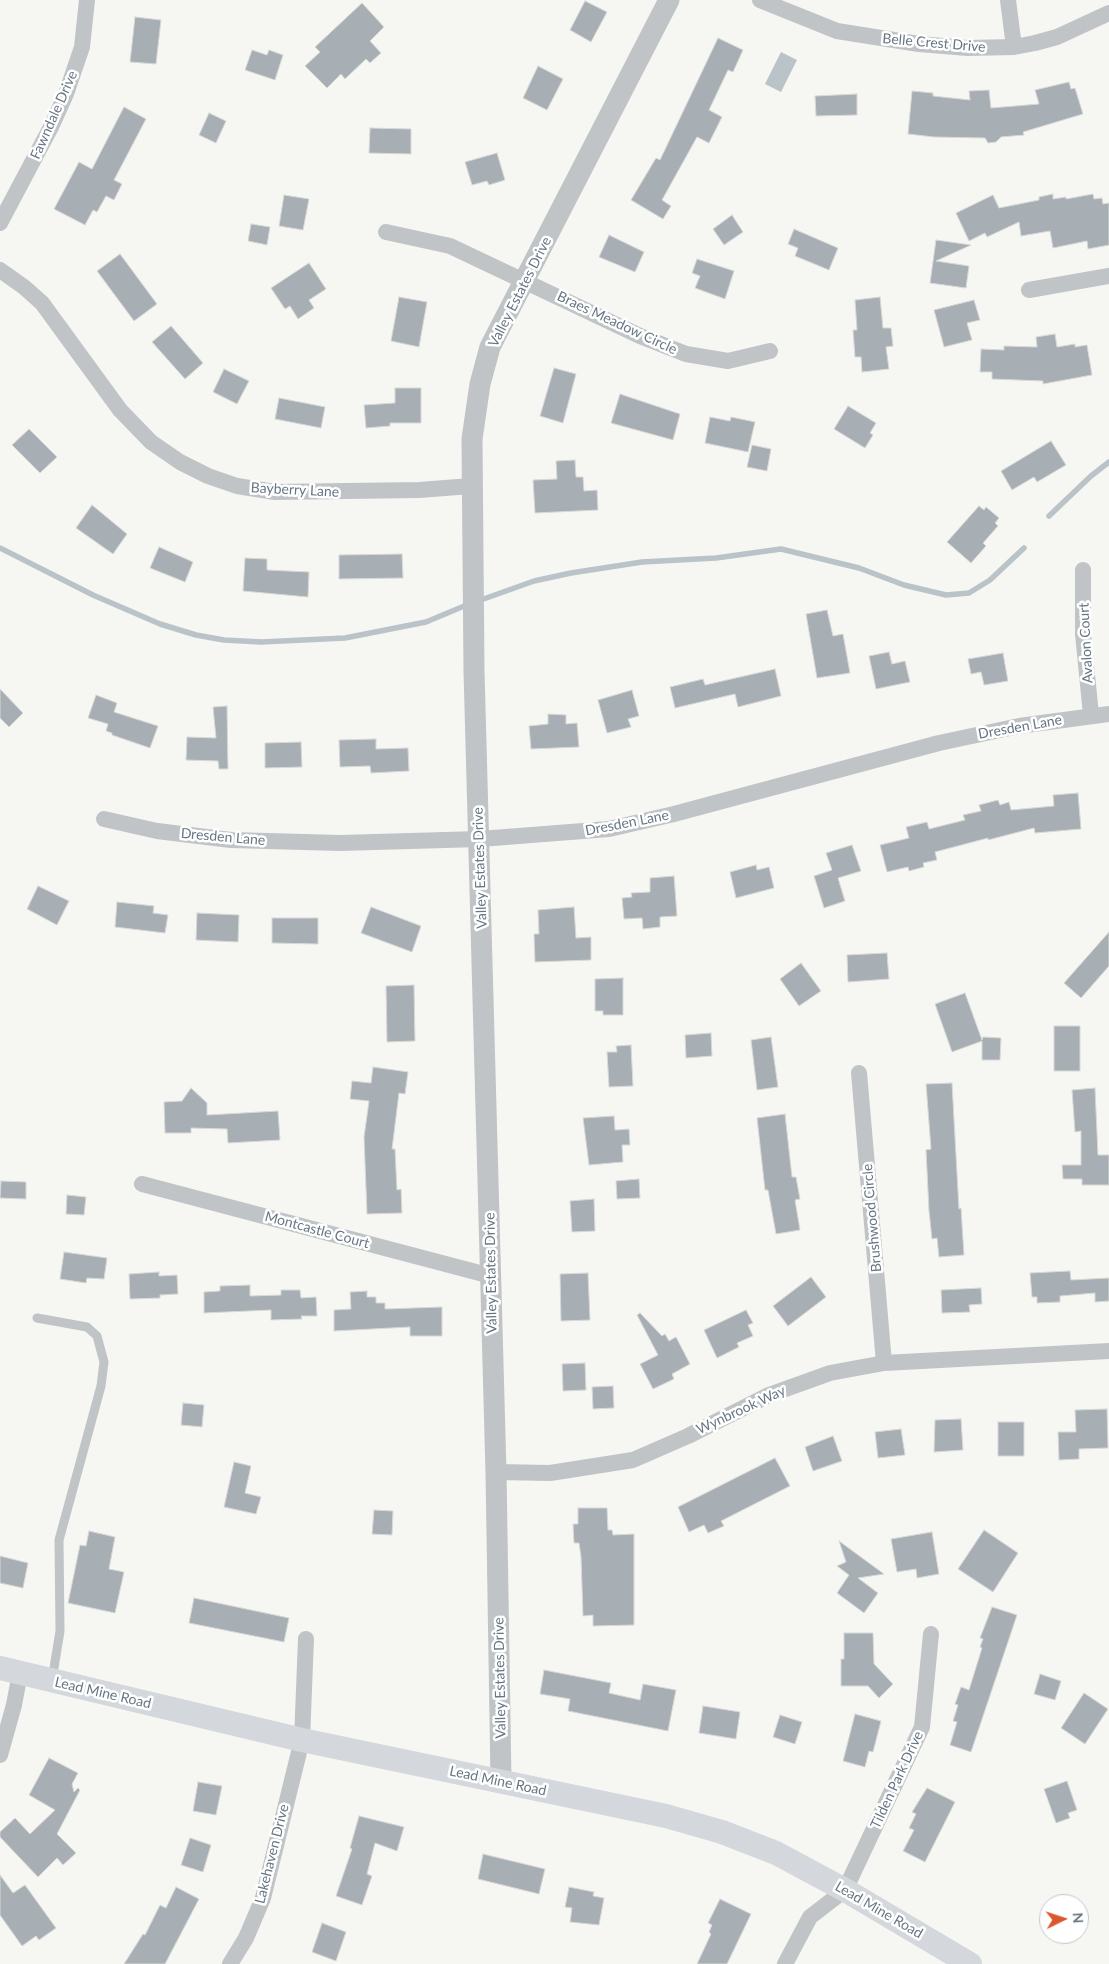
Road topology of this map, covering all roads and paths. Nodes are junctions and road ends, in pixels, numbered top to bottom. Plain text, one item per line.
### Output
1 (87, 0) edge
2 (669, 0) edge
3 (760, 0) edge
4 (1008, 0) edge
5 (1109, 13) edge
6 (1014, 46) junction
7 (0, 223) edge
8 (386, 232) dead end
9 (0, 270) edge
10 (1109, 276) edge
11 (525, 281) junction
12 (1029, 290) dead end
13 (770, 350) dead end
14 (471, 486) junction
15 (1083, 570) dead end
16 (1109, 714) edge
17 (1091, 715) junction
18 (104, 819) dead end
19 (480, 839) junction
20 (859, 1073) dead end
21 (142, 1184) dead end
22 (492, 1276) junction
23 (37, 1318) dead end
24 (1109, 1351) edge
25 (884, 1363) junction
26 (496, 1472) junction
27 (932, 1634) dead end
28 (306, 1639) dead end
29 (10, 1670) edge
30 (52, 1681) junction
31 (302, 1740) junction
32 (0, 1755) edge
33 (501, 1781) junction
34 (845, 1890) junction
35 (230, 1964) edge
36 (785, 1964) edge
37 (970, 1964) edge

1 - 7 street, Fawndale Drive
2 - 11 street, Valley Estates Drive
3 - 6 street, Belle Crest Drive
4 - 6 street
5 - 6 street, Belle Crest Drive
8 - 11 street, Braes Meadow Circle
9 - 14 street, Bayberry Lane
10 - 12 street
11 - 13 street, Braes Meadow Circle
11 - 14 street, Valley Estates Drive
14 - 19 street, Valley Estates Drive
15 - 17 street, Avalon Court
16 - 17 street, Dresden Lane
17 - 19 street, Dresden Lane
18 - 19 street, Dresden Lane
19 - 22 street, Valley Estates Drive
20 - 25 street, Brushwood Circle
21 - 22 street, Montcastle Court
22 - 26 street, Valley Estates Drive
23 - 30 lane
24 - 25 street, Wynbrook Way
25 - 26 street, Wynbrook Way
26 - 33 street, Valley Estates Drive
27 - 34 street, Tilden Park Drive
28 - 31 street, Lakehaven Drive
29 - 30 main road, Lead Mine Road
29 - 32 street
30 - 31 main road, Lead Mine Road
31 - 33 main road, Lead Mine Road
31 - 35 street, Lakehaven Drive
33 - 34 main road, Lead Mine Road
34 - 36 street
34 - 37 main road, Lead Mine Road

